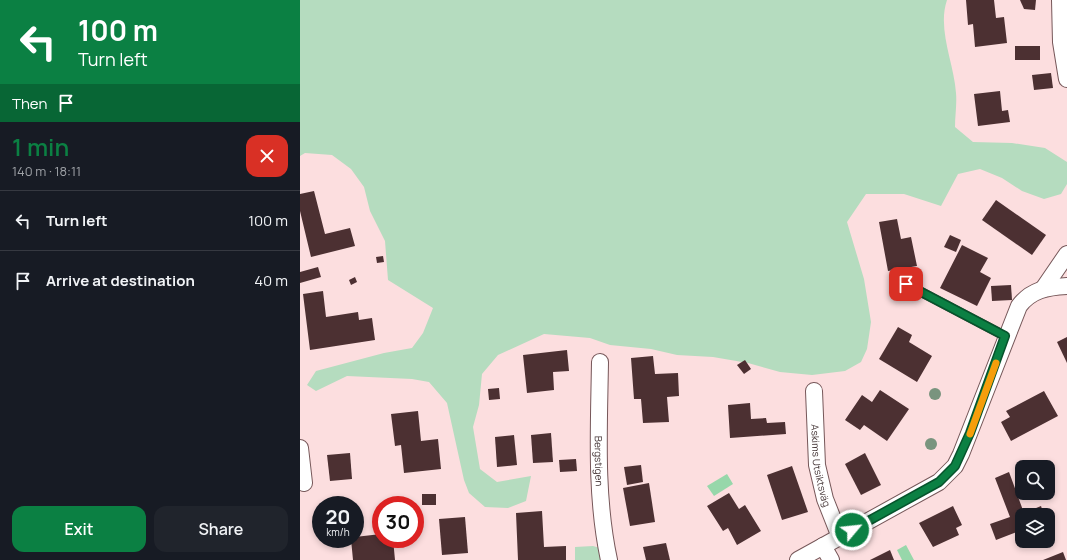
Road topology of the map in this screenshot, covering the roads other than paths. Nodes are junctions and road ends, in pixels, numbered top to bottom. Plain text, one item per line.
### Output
1 (1060, 0) edge
2 (1067, 79) edge
3 (1067, 254) edge
4 (906, 284) dead end
5 (1067, 286) edge
6 (1043, 289) junction
7 (1005, 336) junction
8 (600, 362) dead end
9 (814, 391) dead end
10 (300, 448) edge
11 (304, 483) dead end
12 (840, 537) junction
13 (827, 553) edge
14 (609, 560) edge
15 (798, 560) edge

1 - 2 street
3 - 6 street
4 - 7 lane
5 - 6 street
6 - 7 street
7 - 12 street
8 - 14 street, Bergstigen
9 - 12 street, Askims Utsiktsväg
10 - 11 street
12 - 13 street
13 - 15 street

